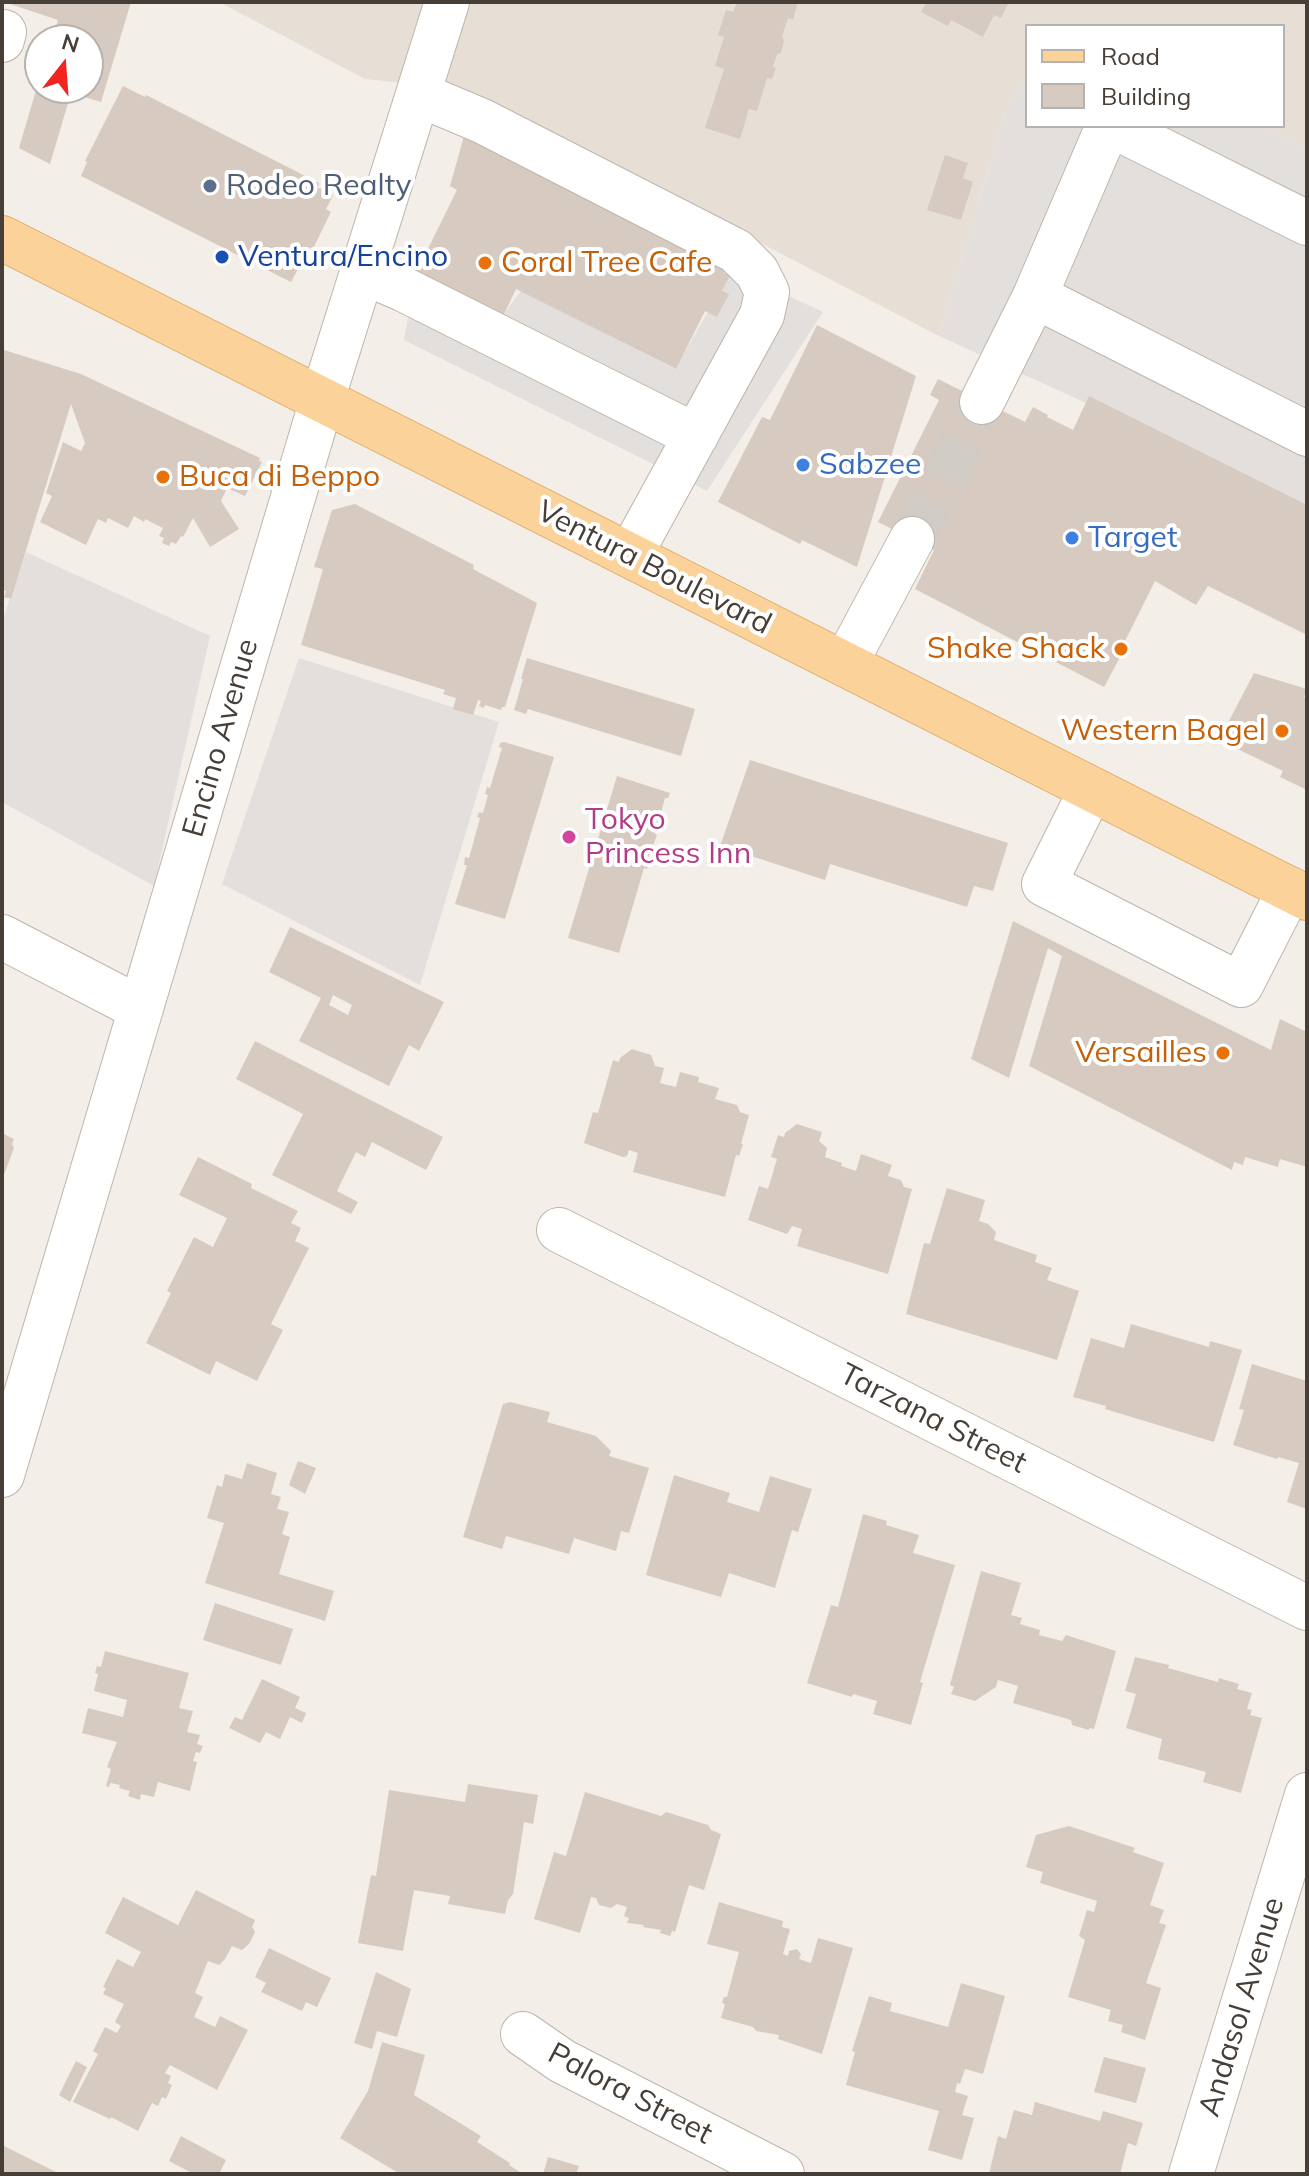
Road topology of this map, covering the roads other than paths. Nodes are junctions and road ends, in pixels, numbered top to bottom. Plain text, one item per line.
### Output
1 (447, 2) edge
2 (418, 94) junction
3 (1109, 128) edge
4 (1114, 128) edge
5 (1307, 223) edge
6 (2, 238) edge
7 (363, 272) junction
8 (1035, 296) junction
9 (322, 400) junction
10 (982, 402) tunnel mouth
11 (1307, 434) edge
12 (696, 436) junction
13 (912, 539) tunnel mouth
14 (630, 555) junction
15 (845, 664) junction
16 (1091, 790) junction
17 (1298, 894) edge
18 (2, 937) edge
19 (141, 1009) junction
20 (559, 1230) dead end
21 (2, 1475) edge
22 (1307, 1608) edge
23 (1307, 1795) edge
24 (523, 2034) dead end
25 (782, 2174) edge
26 (1191, 2174) edge

1 - 2 street, Encino Avenue
2 - 7 street, Encino Avenue
2 - 12 street
3 - 8 street
4 - 5 street
6 - 9 main road, Ventura Boulevard
7 - 9 street, Encino Avenue
7 - 12 street
8 - 10 street
8 - 11 street
9 - 14 main road, Ventura Boulevard
9 - 19 street, Encino Avenue
12 - 14 street
13 - 15 street
14 - 15 main road, Ventura Boulevard
15 - 16 main road, Ventura Boulevard
16 - 17 main road, Ventura Boulevard
16 - 17 street
18 - 19 street
19 - 21 street, Encino Avenue
20 - 22 street, Tarzana Street
23 - 26 street, Andasol Avenue
24 - 25 street, Palora Street

